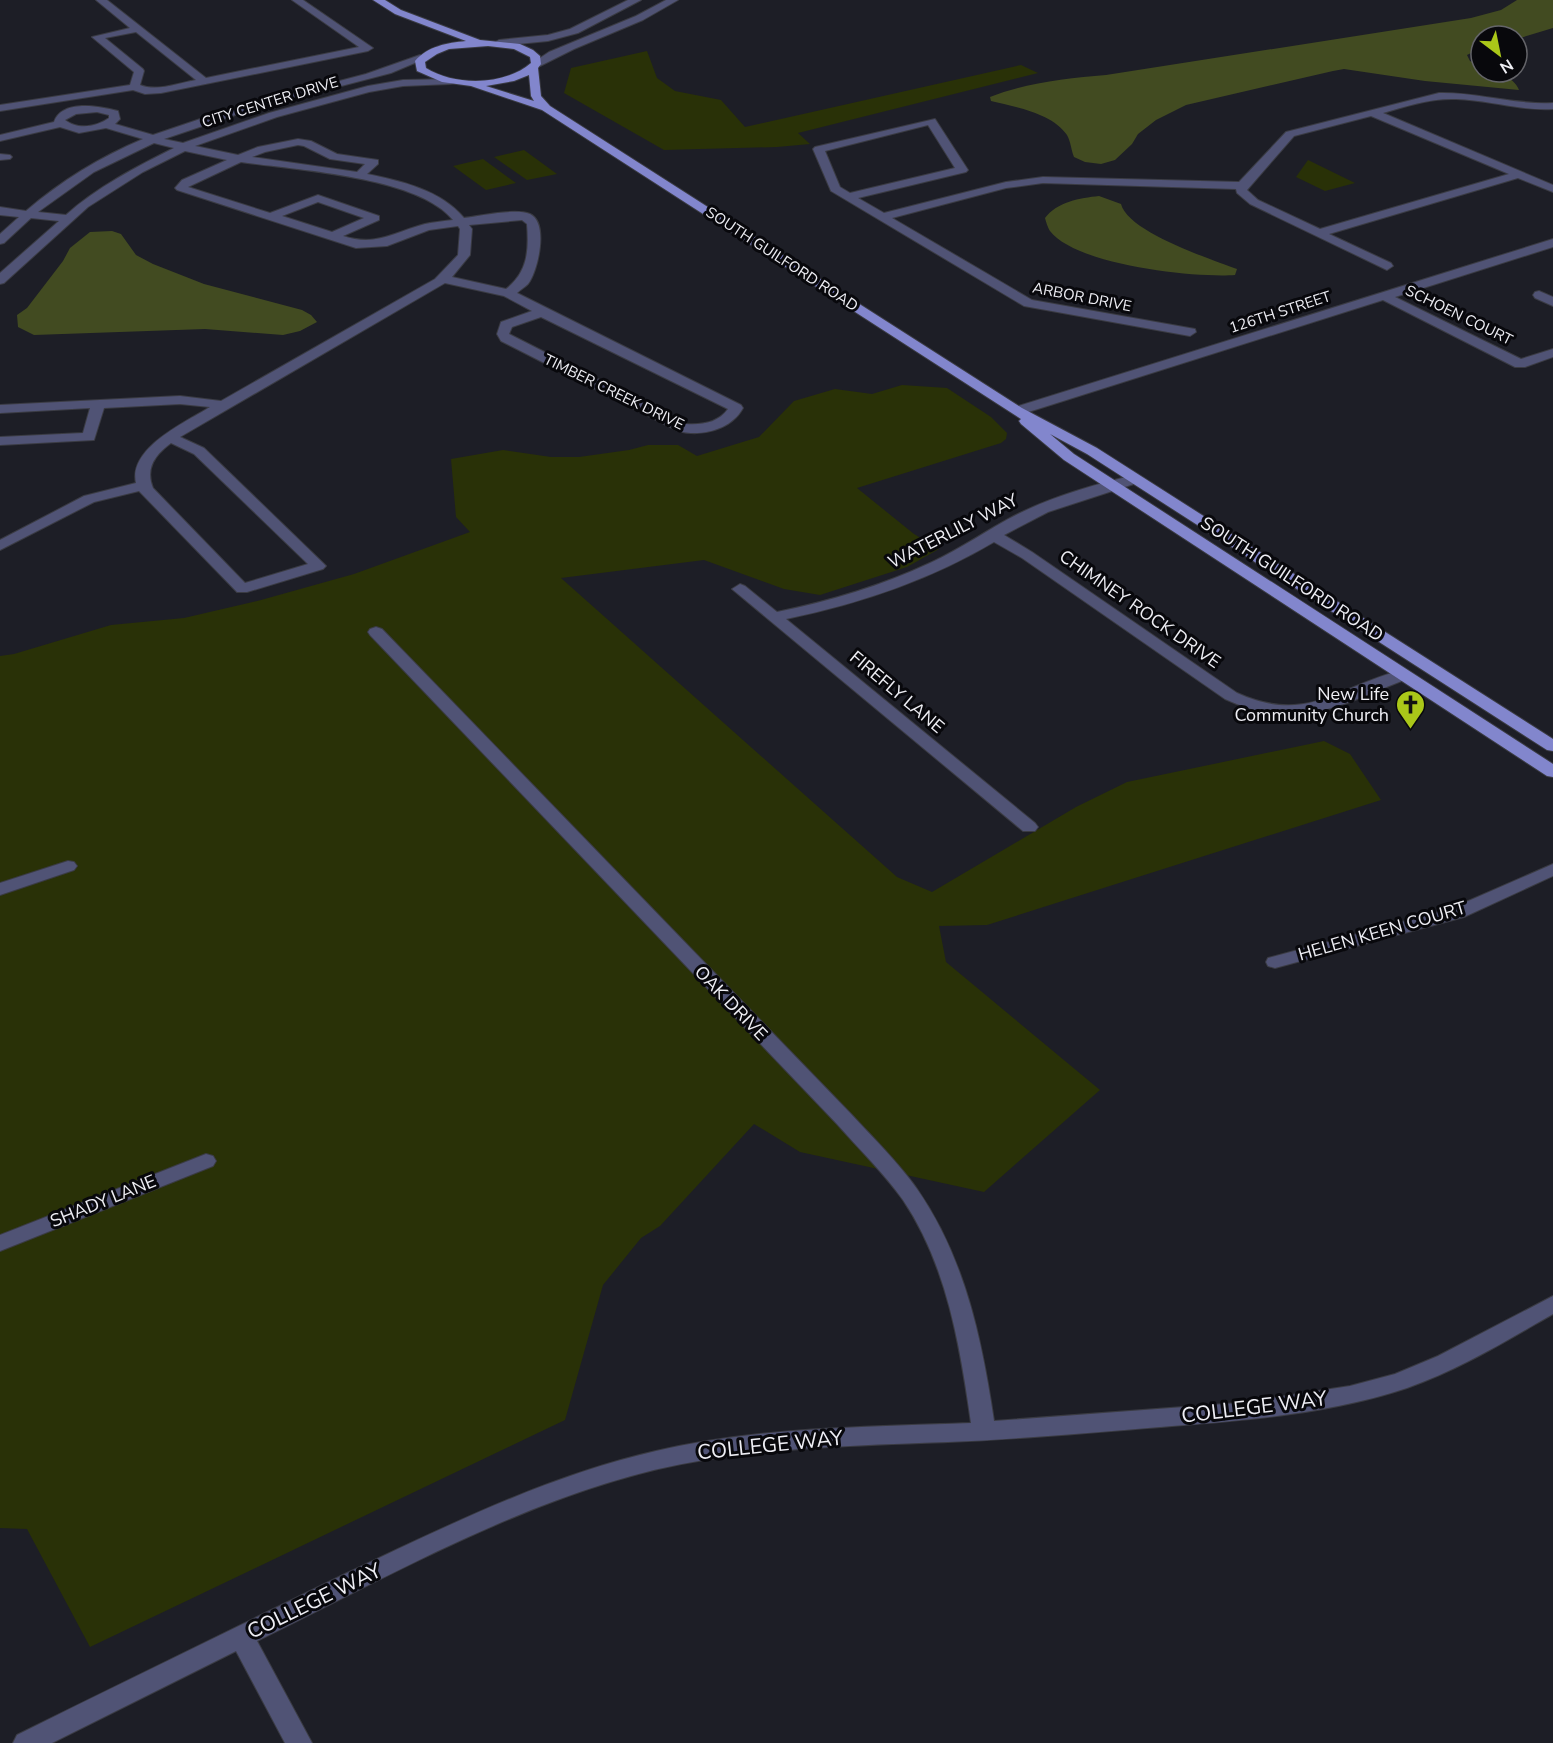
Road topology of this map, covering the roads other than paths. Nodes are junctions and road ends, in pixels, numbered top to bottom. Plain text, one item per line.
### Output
1 (101, 0) edge
2 (297, 0) edge
3 (378, 0) edge
4 (636, 0) edge
5 (673, 0) edge
6 (398, 12) junction
7 (138, 29) junction
8 (482, 43) junction
9 (499, 43) junction
10 (425, 56) junction
11 (534, 66) junction
12 (450, 81) junction
13 (205, 82) junction
14 (467, 83) junction
15 (134, 87) junction
16 (71, 97) junction
17 (1553, 106) edge
18 (0, 108) edge
19 (546, 108) junction
20 (80, 110) junction
21 (1372, 112) junction
22 (60, 124) junction
23 (107, 125) junction
24 (0, 138) edge
25 (154, 140) junction
26 (186, 147) junction
27 (238, 159) junction
28 (942, 175) junction
29 (1518, 175) junction
30 (359, 177) junction
31 (1242, 186) junction
32 (1553, 189) edge
33 (976, 192) junction
34 (849, 197) junction
35 (0, 211) edge
36 (30, 213) junction
37 (270, 217) junction
38 (882, 217) junction
39 (68, 219) junction
40 (464, 222) junction
41 (1319, 233) junction
42 (331, 237) junction
43 (0, 240) edge
44 (1553, 243) edge
45 (1387, 266) dead end
46 (442, 279) junction
47 (0, 280) edge
48 (1553, 291) edge
49 (508, 293) junction
50 (1384, 296) junction
51 (1553, 302) edge
52 (542, 312) junction
53 (1190, 332) dead end
54 (1553, 353) edge
55 (98, 404) junction
56 (224, 405) junction
57 (0, 408) edge
58 (1017, 411) junction
59 (171, 438) junction
60 (0, 441) edge
61 (1135, 479) junction
62 (144, 485) junction
63 (1113, 486) junction
64 (993, 535) junction
65 (0, 546) edge
66 (740, 589) dead end
67 (776, 617) junction
68 (376, 632) dead end
69 (1403, 675) junction
70 (1553, 746) edge
71 (1553, 772) edge
72 (1029, 827) dead end
73 (68, 866) dead end
74 (1553, 869) edge
75 (0, 889) edge
76 (1275, 962) dead end
77 (206, 1161) dead end
78 (0, 1243) edge
79 (1553, 1304) edge
80 (984, 1431) junction
81 (241, 1636) junction
82 (26, 1743) edge
83 (299, 1743) edge

1 - 7 street
2 - 13 street
3 - 6 main road
4 - 9 street
5 - 11 street
6 - 8 main road
6 - 10 main road
7 - 13 street
7 - 15 street
8 - 9 main road
8 - 10 main road
9 - 11 main road
10 - 12 main road
10 - 25 street, CITY CENTER DRIVE
11 - 14 main road
11 - 19 main road
12 - 14 main road
12 - 26 street, CITY CENTER DRIVE
13 - 15 street
14 - 19 main road, SOUTH GUILFORD ROAD
15 - 16 street
16 - 18 street
16 - 20 street
17 - 21 street
19 - 58 main road, SOUTH GUILFORD ROAD
20 - 22 street
20 - 23 street
21 - 29 street
21 - 31 street
22 - 23 street
22 - 24 street
23 - 25 street
25 - 26 street
25 - 36 street, CITY CENTER DRIVE
26 - 27 street
26 - 39 street, CITY CENTER DRIVE
27 - 30 street
27 - 30 street
27 - 37 street
28 - 33 street
28 - 34 street, ARBOR DRIVE
28 - 34 street, ARBOR DRIVE
29 - 32 street
29 - 41 street
30 - 40 street
31 - 33 street
31 - 41 street
33 - 38 street
34 - 38 street, ARBOR DRIVE
35 - 36 street
36 - 39 street
36 - 43 street, CITY CENTER DRIVE
37 - 42 street
37 - 42 street
38 - 53 street, ARBOR DRIVE
39 - 47 street, CITY CENTER DRIVE
40 - 42 street
40 - 46 street
40 - 49 street
41 - 45 street
44 - 50 street, 126TH STREET
46 - 49 street, TIMBER CREEK DRIVE
46 - 56 street
48 - 51 street
49 - 52 street, TIMBER CREEK DRIVE
50 - 54 street, SCHOEN COURT
50 - 58 street, 126TH STREET
52 - 52 street, TIMBER CREEK DRIVE
55 - 56 street
55 - 57 street
55 - 60 street
56 - 59 street
58 - 61 main road, SOUTH GUILFORD ROAD
58 - 63 main road, SOUTH GUILFORD ROAD
59 - 62 street
59 - 62 street
61 - 63 street, WATERLILY WAY
61 - 70 main road, SOUTH GUILFORD ROAD
62 - 65 street
63 - 64 street, WATERLILY WAY
63 - 69 main road, SOUTH GUILFORD ROAD
64 - 67 street, WATERLILY WAY
64 - 69 street, CHIMNEY ROCK DRIVE
66 - 67 street, FIREFLY LANE
67 - 72 street, FIREFLY LANE
68 - 80 street, OAK DRIVE
69 - 71 main road, SOUTH GUILFORD ROAD
73 - 75 street
74 - 76 street, HELEN KEEN COURT
77 - 78 street, SHADY LANE
79 - 80 street, COLLEGE WAY
80 - 81 street, COLLEGE WAY
81 - 82 street, COLLEGE WAY
81 - 83 street

